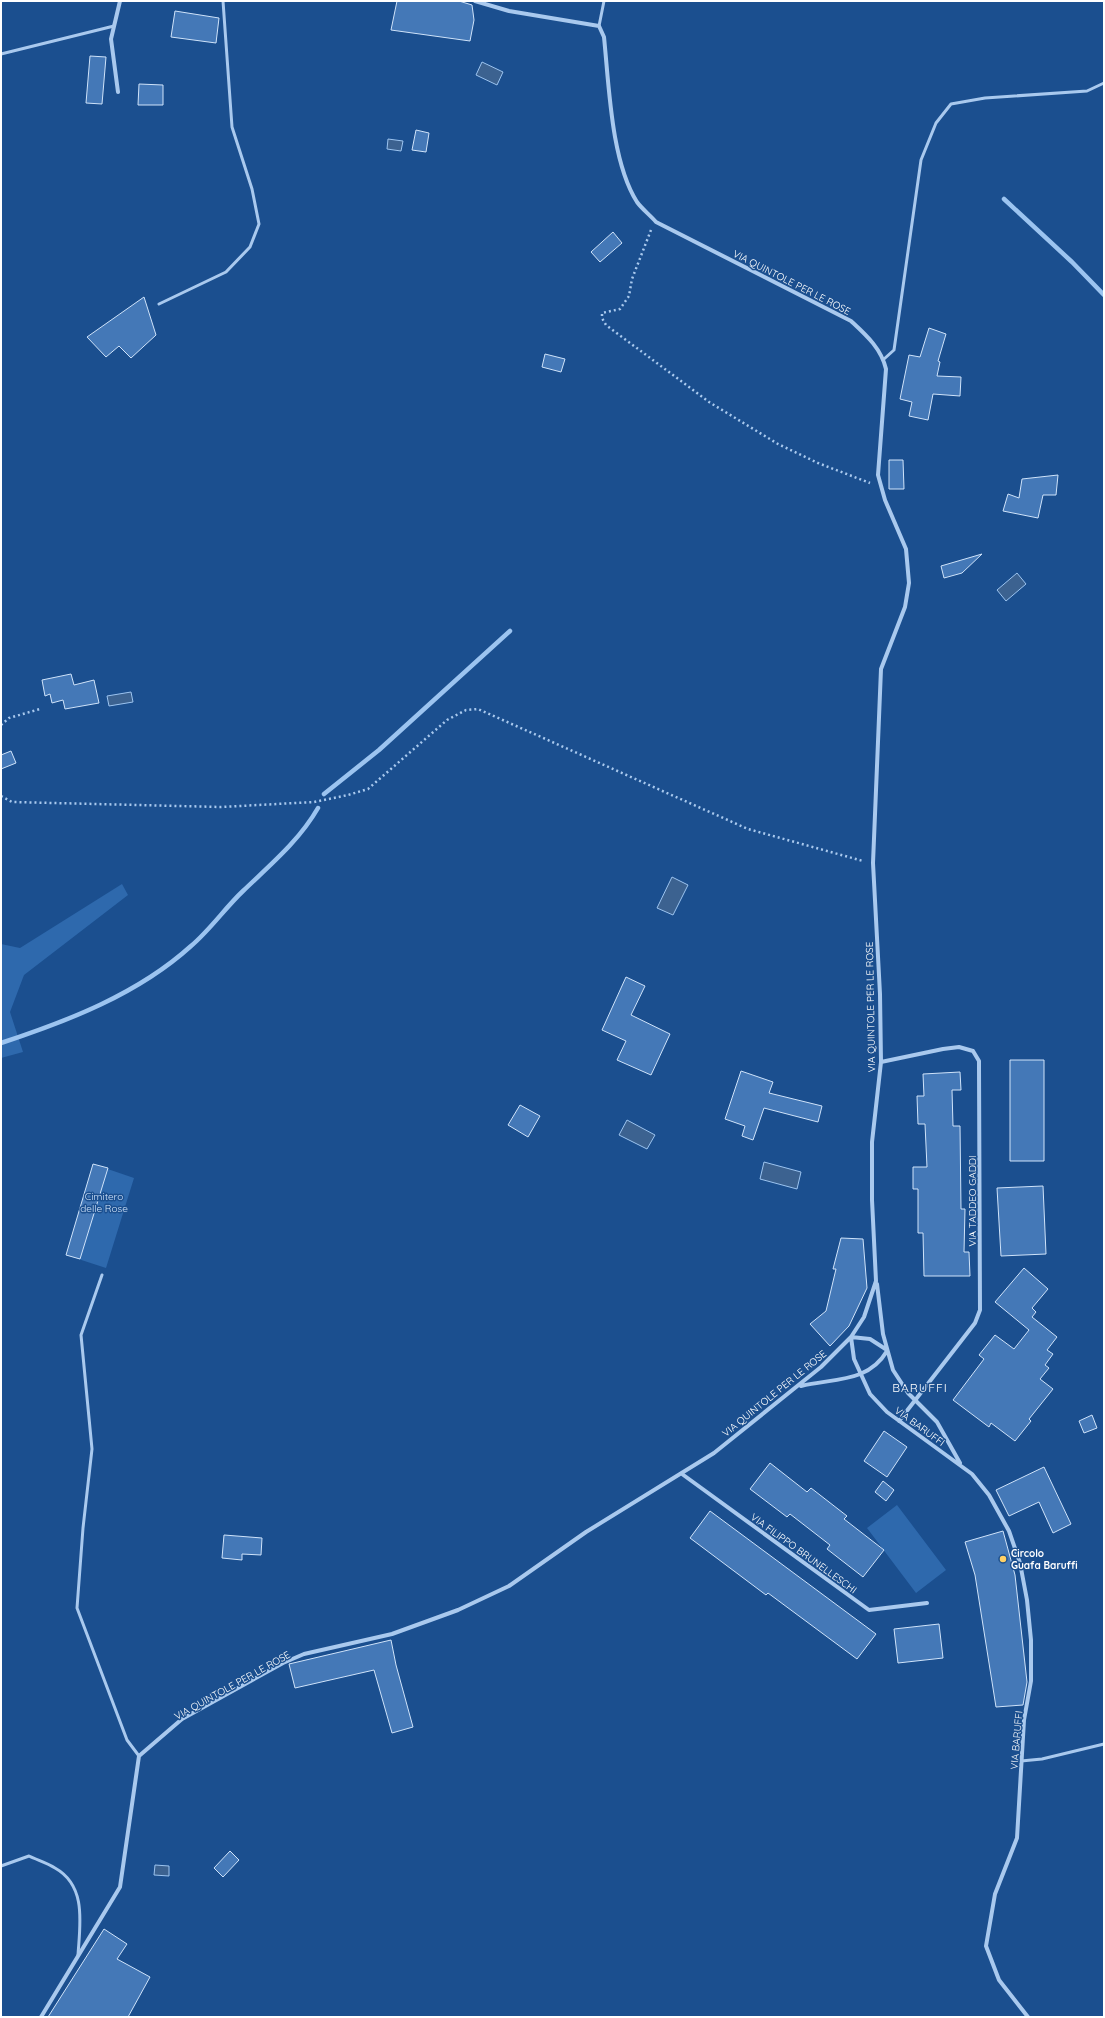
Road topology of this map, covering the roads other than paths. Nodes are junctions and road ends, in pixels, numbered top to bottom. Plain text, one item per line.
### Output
1 (120, 1) edge
2 (223, 1) edge
3 (475, 1) edge
4 (604, 1) edge
5 (114, 26) junction
6 (599, 26) junction
7 (1, 54) edge
8 (1104, 83) edge
9 (118, 92) dead end
10 (159, 304) dead end
11 (884, 359) junction
12 (881, 1062) junction
13 (102, 1275) dead end
14 (876, 1281) junction
15 (851, 1337) junction
16 (887, 1351) junction
17 (860, 1374) junction
18 (798, 1386) junction
19 (914, 1400) junction
20 (899, 1421) junction
21 (963, 1466) junction
22 (682, 1474) junction
23 (927, 1603) dead end
24 (1104, 1744) edge
25 (139, 1756) junction
26 (1021, 1761) junction
27 (1, 1866) edge
28 (77, 1959) junction
29 (41, 2017) edge
30 (1028, 2017) edge

1 - 5 street
2 - 10 lane
3 - 6 street
4 - 6 lane
5 - 7 lane
5 - 9 street
6 - 11 street, VIA QUINTOLE PER LE ROSE
8 - 11 lane
11 - 12 street, VIA QUINTOLE PER LE ROSE
12 - 14 street, VIA QUINTOLE PER LE ROSE
12 - 19 street, VIA TADDEO GADDI
13 - 25 lane
14 - 15 street, VIA QUINTOLE PER LE ROSE
14 - 16 street, VIA BARUFFI
15 - 16 street
15 - 17 street, VIA BARUFFI
15 - 18 street, VIA QUINTOLE PER LE ROSE
16 - 17 street
16 - 19 street, VIA BARUFFI
17 - 18 street
17 - 20 street, VIA BARUFFI
18 - 22 street, VIA QUINTOLE PER LE ROSE
19 - 20 street, VIA TADDEO GADDI
19 - 21 street, VIA BARUFFI
20 - 21 street, VIA BARUFFI
21 - 26 street, VIA BARUFFI
22 - 23 street, VIA FILIPPO BRUNELLESCHI
22 - 25 street, VIA QUINTOLE PER LE ROSE
24 - 26 lane
25 - 28 street
26 - 30 street, VIA BARUFFI
27 - 28 lane
28 - 29 street

